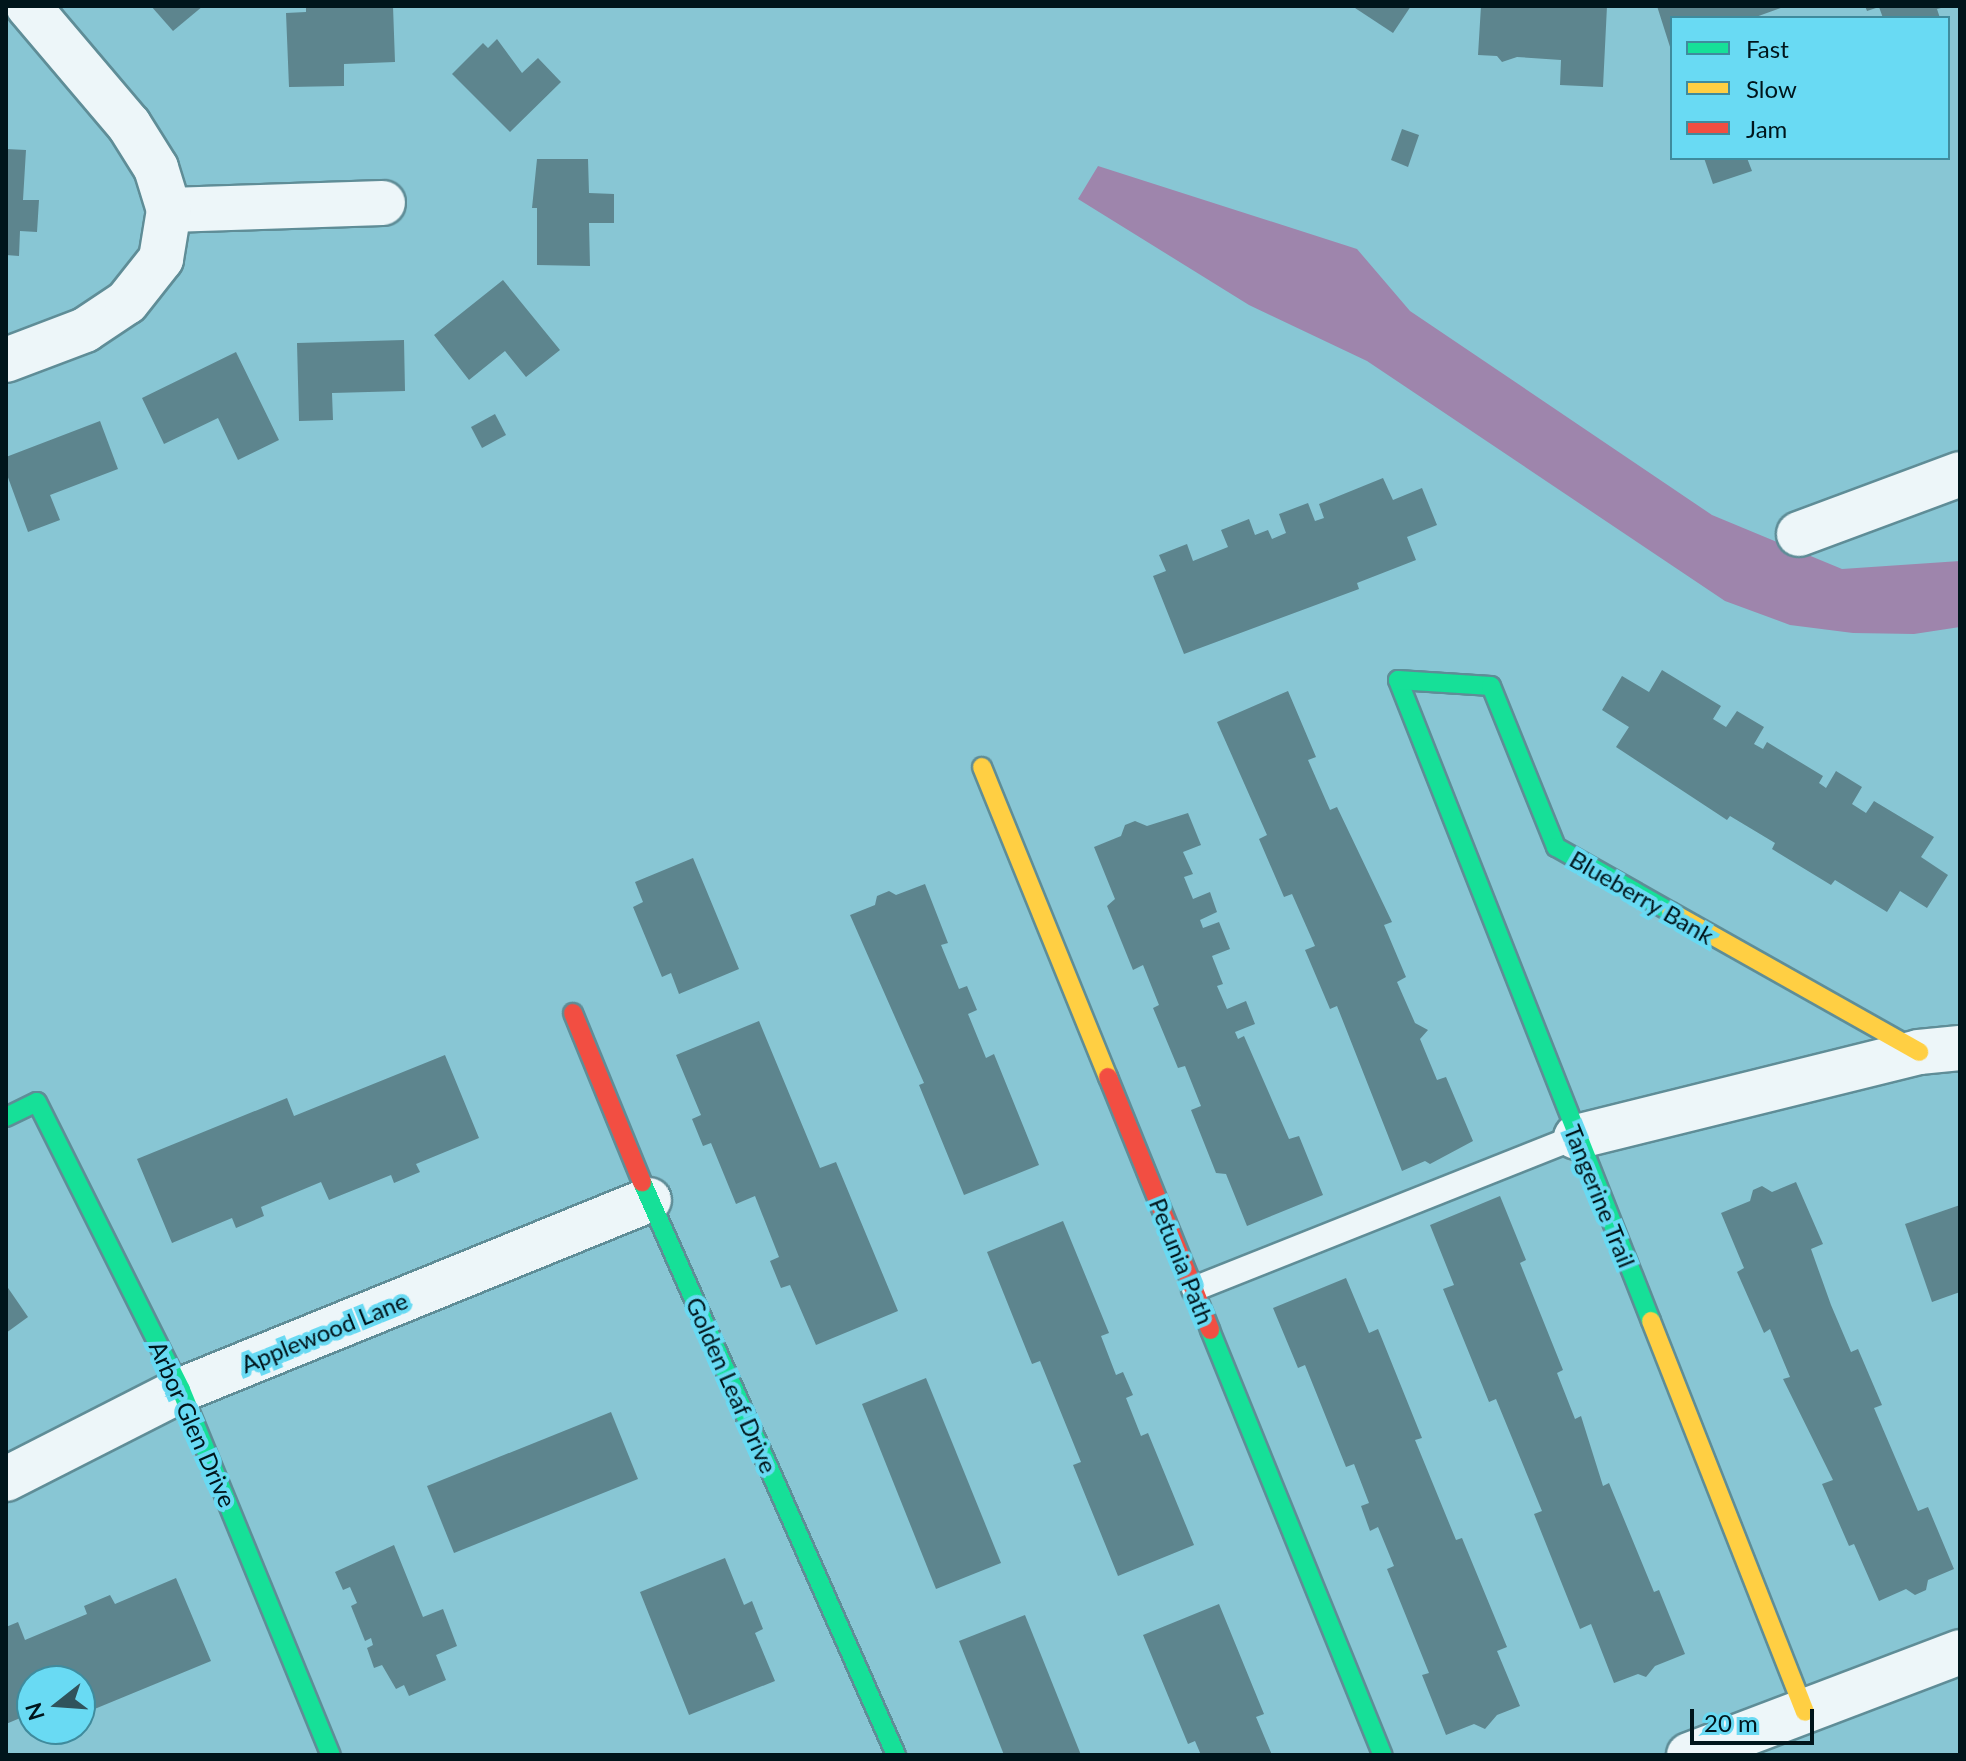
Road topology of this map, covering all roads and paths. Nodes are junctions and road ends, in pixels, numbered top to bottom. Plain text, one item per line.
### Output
1 (28, 6) edge
2 (383, 203) dead end
3 (169, 210) junction
4 (6, 360) edge
5 (1960, 474) edge
6 (1799, 534) dead end
7 (1398, 680) joint
8 (982, 767) dead end
9 (573, 1013) dead end
10 (1940, 1050) edge
11 (6, 1117) edge
12 (1576, 1137) junction
13 (649, 1200) junction
14 (1194, 1289) junction
15 (181, 1390) junction
16 (6, 1479) edge
17 (1960, 1652) edge
18 (1805, 1712) junction
19 (331, 1755) edge
20 (896, 1755) edge
21 (1383, 1755) edge
22 (1689, 1755) edge

1 - 3 street
2 - 3 street
3 - 4 street
5 - 6 street
7 - 10 street, Blueberry Bank
7 - 12 street, Tangerine Trail
8 - 14 street, Petunia Path
9 - 13 street, Golden Leaf Drive
10 - 12 street, Blueberry Bank
11 - 15 street, Arbor Glen Drive
12 - 14 lane
12 - 18 street, Tangerine Trail
13 - 15 street, Applewood Lane
13 - 20 street, Golden Leaf Drive
14 - 21 street, Petunia Path
15 - 16 street, Applewood Lane
15 - 19 street, Arbor Glen Drive
17 - 18 street
18 - 22 street

